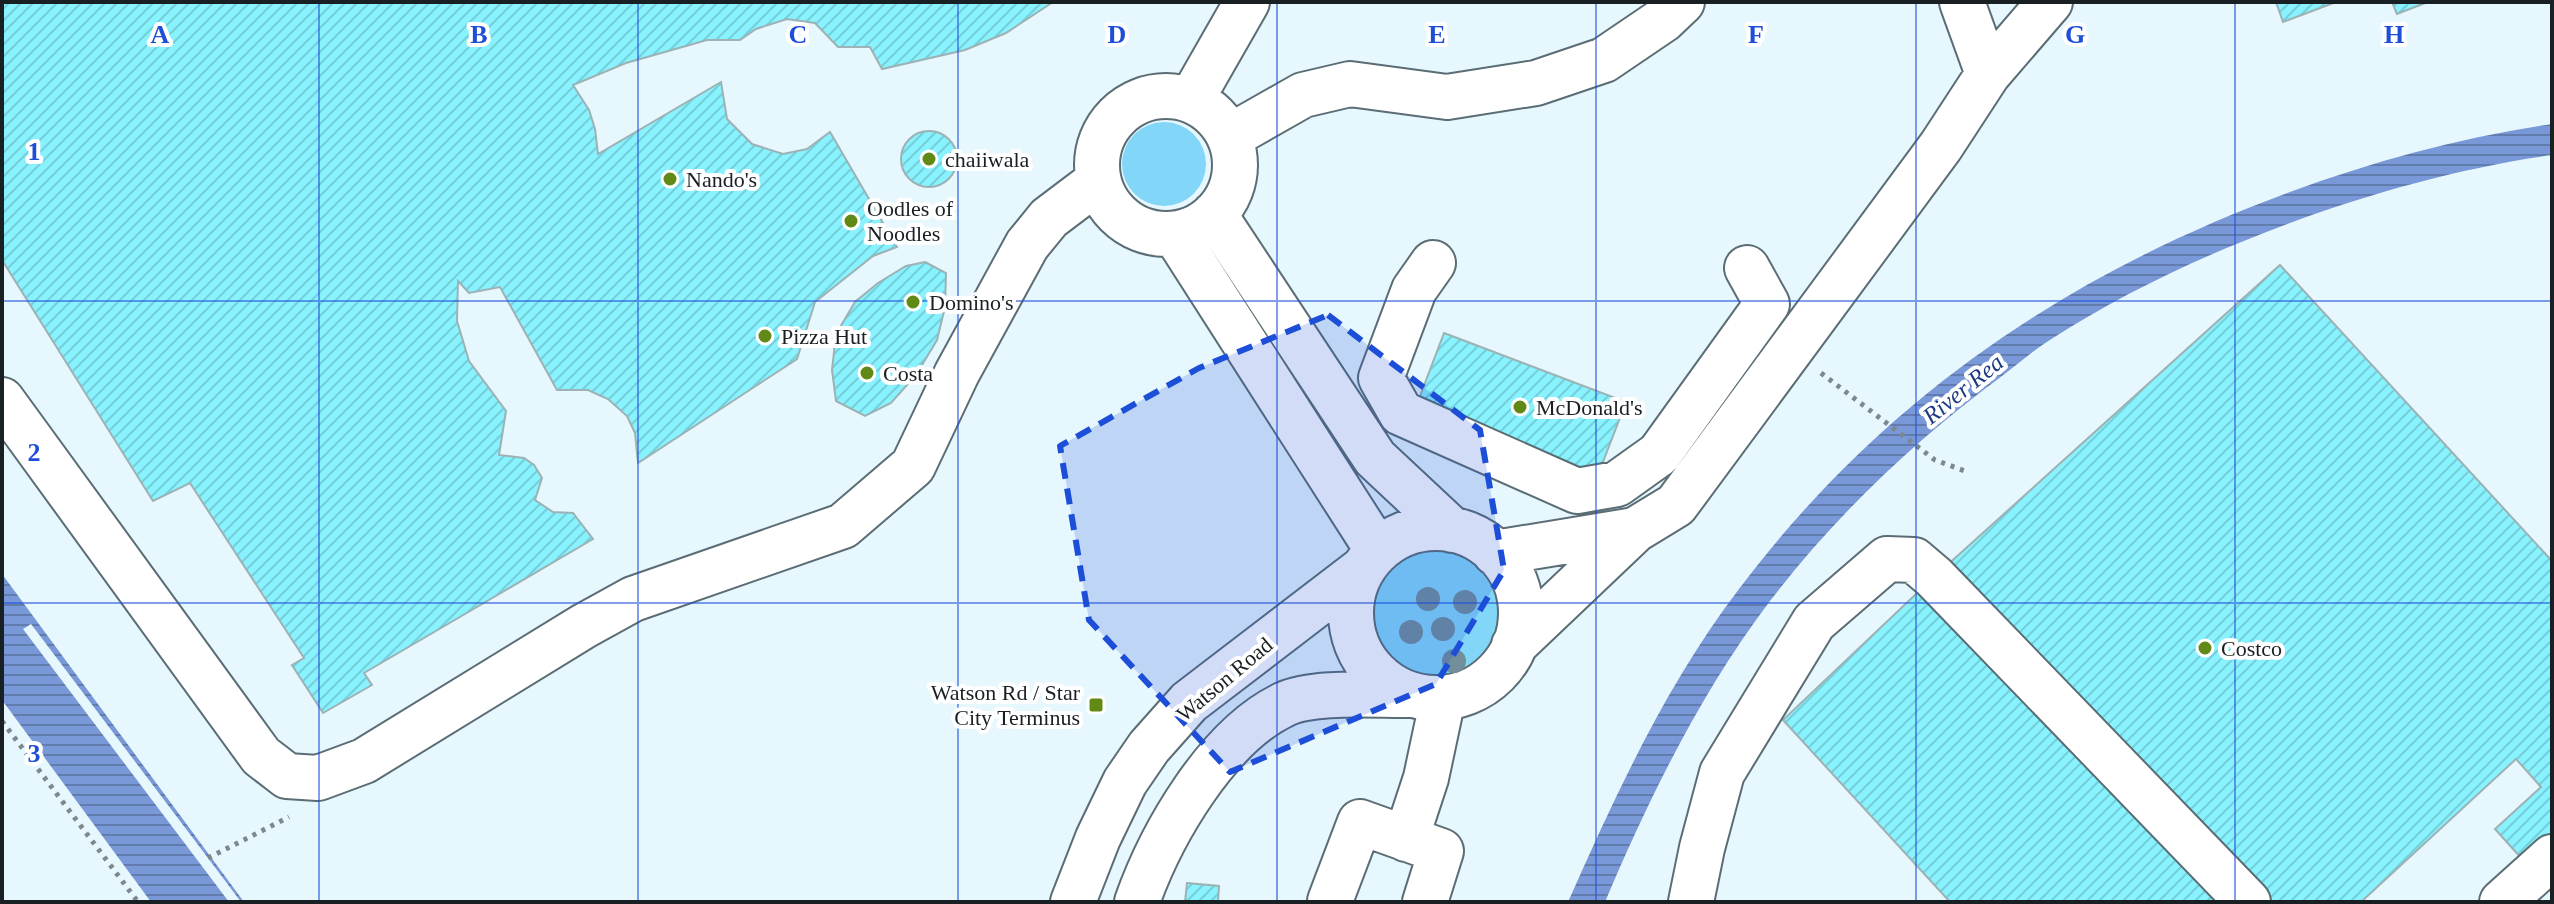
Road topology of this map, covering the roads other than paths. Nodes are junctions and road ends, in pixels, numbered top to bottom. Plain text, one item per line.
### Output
1 (1247, 2) edge
2 (1682, 2) edge
3 (1962, 2) edge
4 (2050, 2) edge
5 (1988, 74) junction
6 (1191, 100) junction
7 (1229, 137) junction
8 (1098, 181) junction
9 (1214, 214) junction
10 (1175, 234) junction
11 (1433, 263) dead end
12 (1747, 268) dead end
13 (2, 400) edge
14 (1452, 530) junction
15 (1635, 530) junction
16 (1495, 553) junction
17 (1371, 560) junction
18 (1514, 645) junction
19 (1428, 696) junction
20 (1406, 839) junction
21 (2552, 857) edge
22 (1073, 902) edge
23 (1137, 902) edge
24 (1332, 902) edge
25 (1425, 902) edge
26 (1691, 902) edge
27 (2248, 902) edge
28 (2502, 902) edge

1 - 6 street
2 - 7 street
3 - 5 street
4 - 5 street
5 - 15 street
6 - 7 street
6 - 8 street
7 - 9 street
8 - 10 street
8 - 13 street
9 - 10 street
9 - 14 street
10 - 17 street
11 - 12 street
14 - 16 street
14 - 17 street
15 - 16 street
15 - 18 street
16 - 18 street
17 - 19 street
17 - 22 street, Watson Road
18 - 19 street
19 - 20 street
19 - 23 street
20 - 24 street
20 - 25 street
21 - 28 street
26 - 27 street

